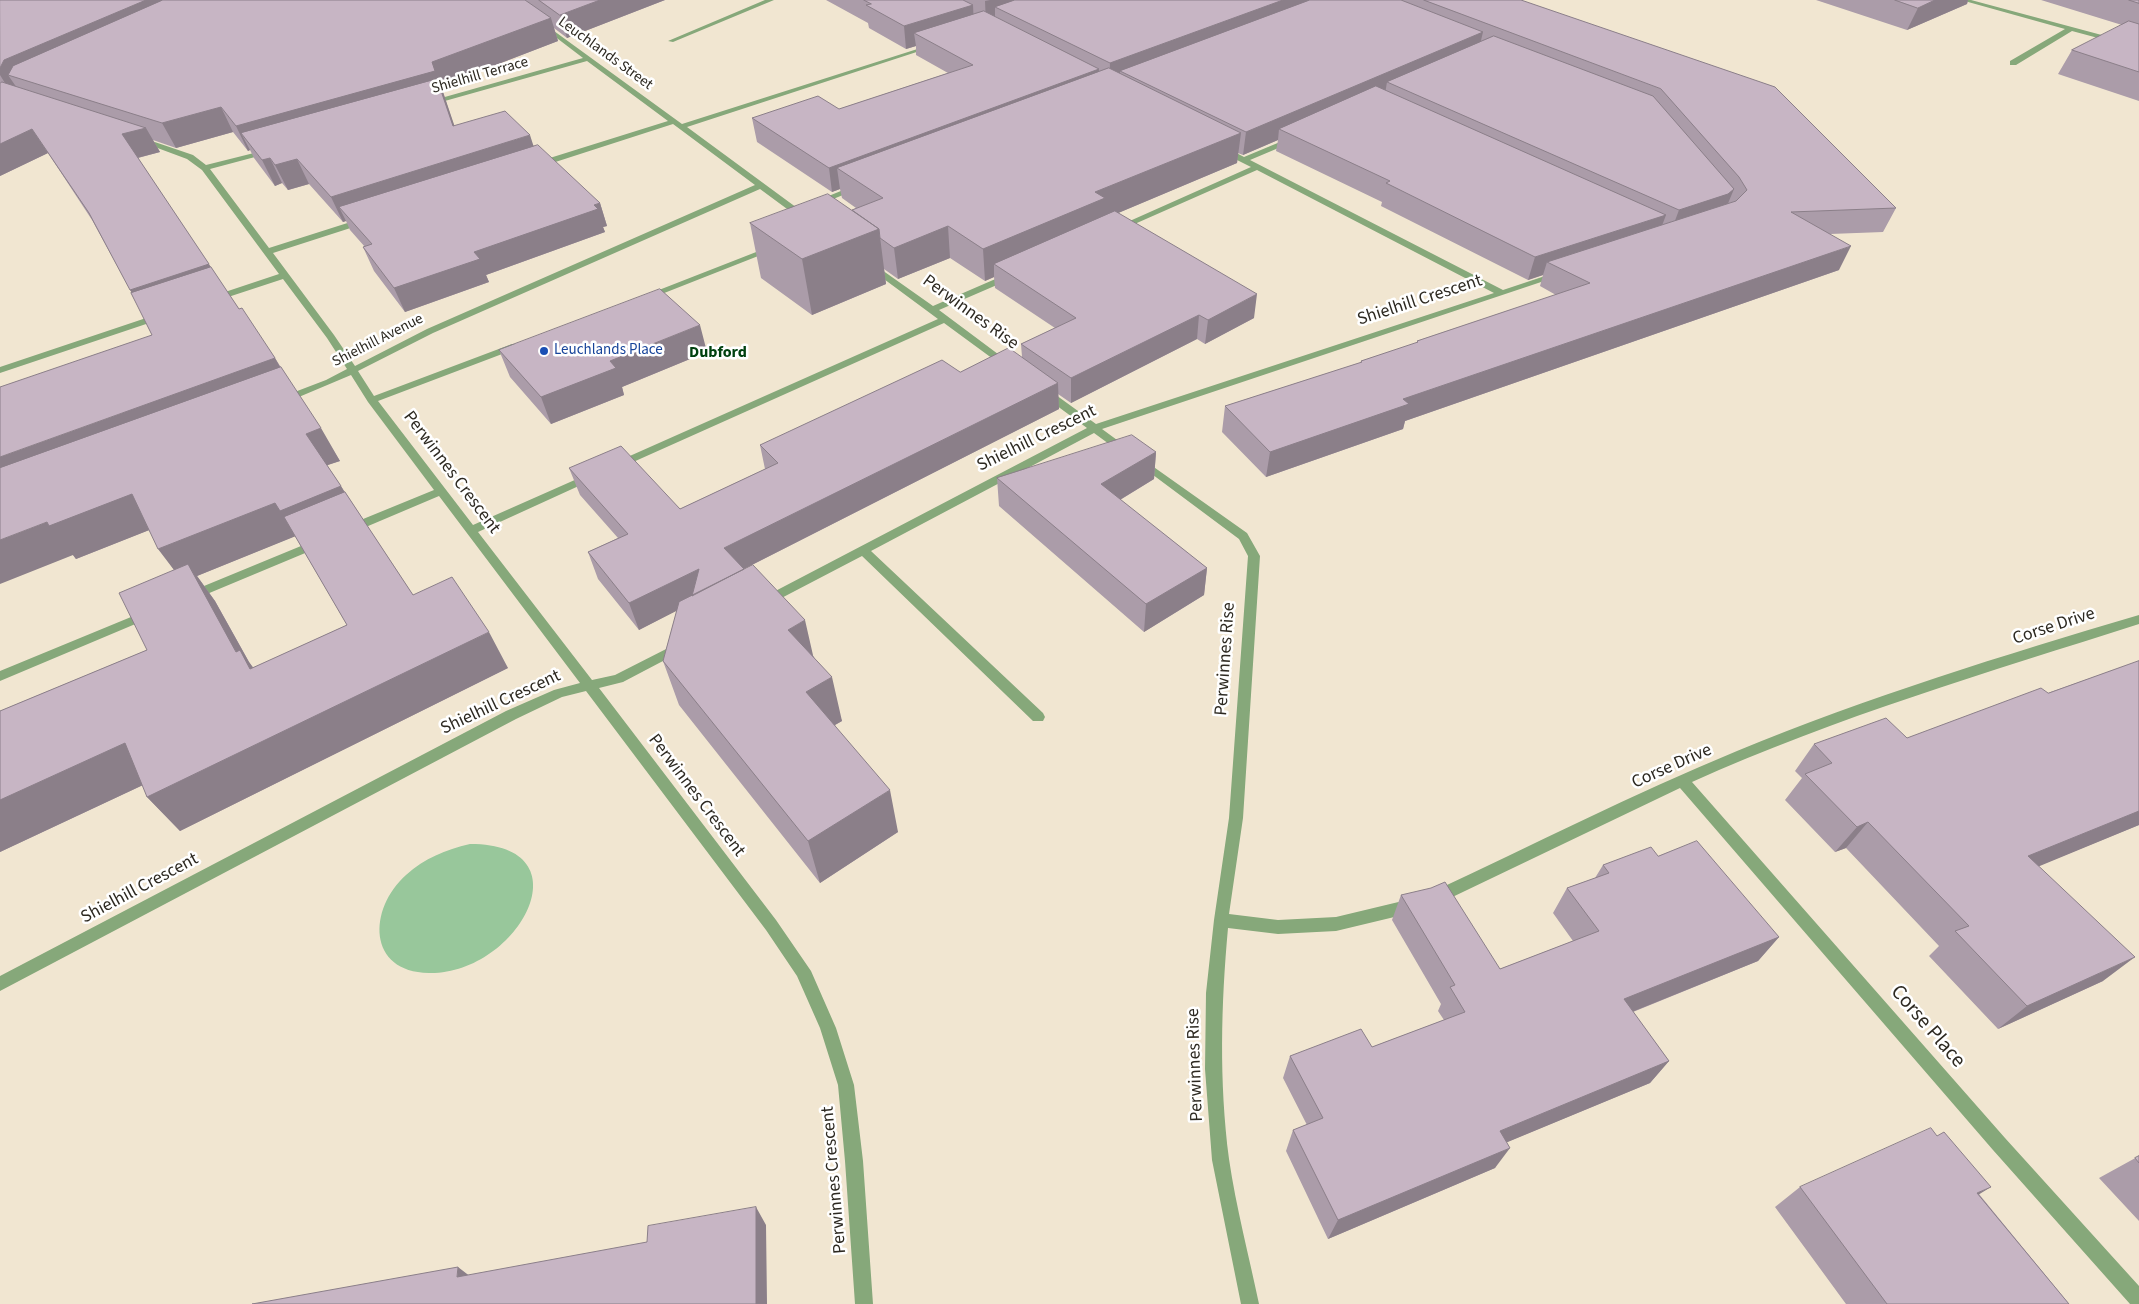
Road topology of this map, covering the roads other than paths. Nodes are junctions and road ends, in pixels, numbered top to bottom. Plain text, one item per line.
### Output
1 (770, 0) edge
2 (1964, 0) edge
3 (534, 18) edge
4 (2072, 28) junction
5 (671, 41) dead end
6 (942, 43) edge
7 (2139, 47) edge
8 (589, 58) junction
9 (2013, 63) dead end
10 (419, 108) edge
11 (679, 124) junction
12 (1304, 134) edge
13 (132, 137) edge
14 (1218, 147) edge
15 (272, 149) edge
16 (1244, 160) junction
17 (1257, 167) junction
18 (205, 168) junction
19 (530, 168) edge
20 (867, 184) edge
21 (762, 185) junction
22 (813, 204) edge
23 (371, 219) edge
24 (815, 226) edge
25 (1113, 230) edge
26 (785, 244) edge
27 (267, 252) junction
28 (865, 262) edge
29 (1023, 270) edge
30 (1567, 272) edge
31 (284, 275) junction
32 (1502, 293) junction
33 (638, 300) edge
34 (206, 301) edge
35 (932, 310) junction
36 (169, 314) edge
37 (945, 319) junction
38 (528, 341) edge
39 (0, 370) edge
40 (354, 370) junction
41 (1016, 371) edge
42 (1032, 383) edge
43 (372, 400) junction
44 (271, 405) edge
45 (1095, 428) junction
46 (441, 491) junction
47 (472, 530) junction
48 (862, 550) junction
49 (184, 599) edge
50 (757, 606) edge
51 (156, 611) edge
52 (2139, 619) edge
53 (687, 643) edge
54 (0, 676) edge
55 (590, 686) junction
56 (1038, 717) dead end
57 (1683, 781) junction
58 (1221, 920) junction
59 (0, 984) edge
60 (2139, 1300) edge
61 (864, 1304) edge
62 (1250, 1304) edge

1 - 5 street
2 - 4 street
3 - 8 street, Leuchlands Street
4 - 7 street
4 - 9 street
6 - 11 street
8 - 10 street, Shielhill Terrace
8 - 11 street, Leuchlands Street
11 - 19 street
11 - 21 street, Leuchlands Street
12 - 16 street
13 - 18 street
14 - 16 street
15 - 18 street
16 - 17 street
17 - 25 street
17 - 32 street
18 - 27 street
20 - 22 street
21 - 24 street, Leuchlands Street
21 - 40 street, Shielhill Avenue
23 - 27 street
26 - 33 street
27 - 31 street
28 - 35 street, Perwinnes Rise
29 - 35 street
30 - 32 street, Shielhill Crescent
31 - 34 street
31 - 40 street
32 - 45 street, Shielhill Crescent
35 - 37 street, Perwinnes Rise
36 - 39 street
37 - 41 street, Perwinnes Rise
37 - 47 street
38 - 43 street
40 - 43 street, Perwinnes Crescent
40 - 44 street, Shielhill Avenue
42 - 45 street, Perwinnes Rise
43 - 46 street, Perwinnes Crescent
45 - 48 street, Shielhill Crescent
45 - 58 street, Perwinnes Rise
46 - 47 street, Perwinnes Crescent
46 - 49 street
47 - 55 street, Perwinnes Crescent
48 - 50 street, Shielhill Crescent
48 - 56 street
51 - 54 street
52 - 57 street, Corse Drive
53 - 55 street, Shielhill Crescent
55 - 59 street, Shielhill Crescent
55 - 61 street, Perwinnes Crescent
57 - 58 street, Corse Drive
57 - 60 street, Corse Place
58 - 62 street, Perwinnes Rise

